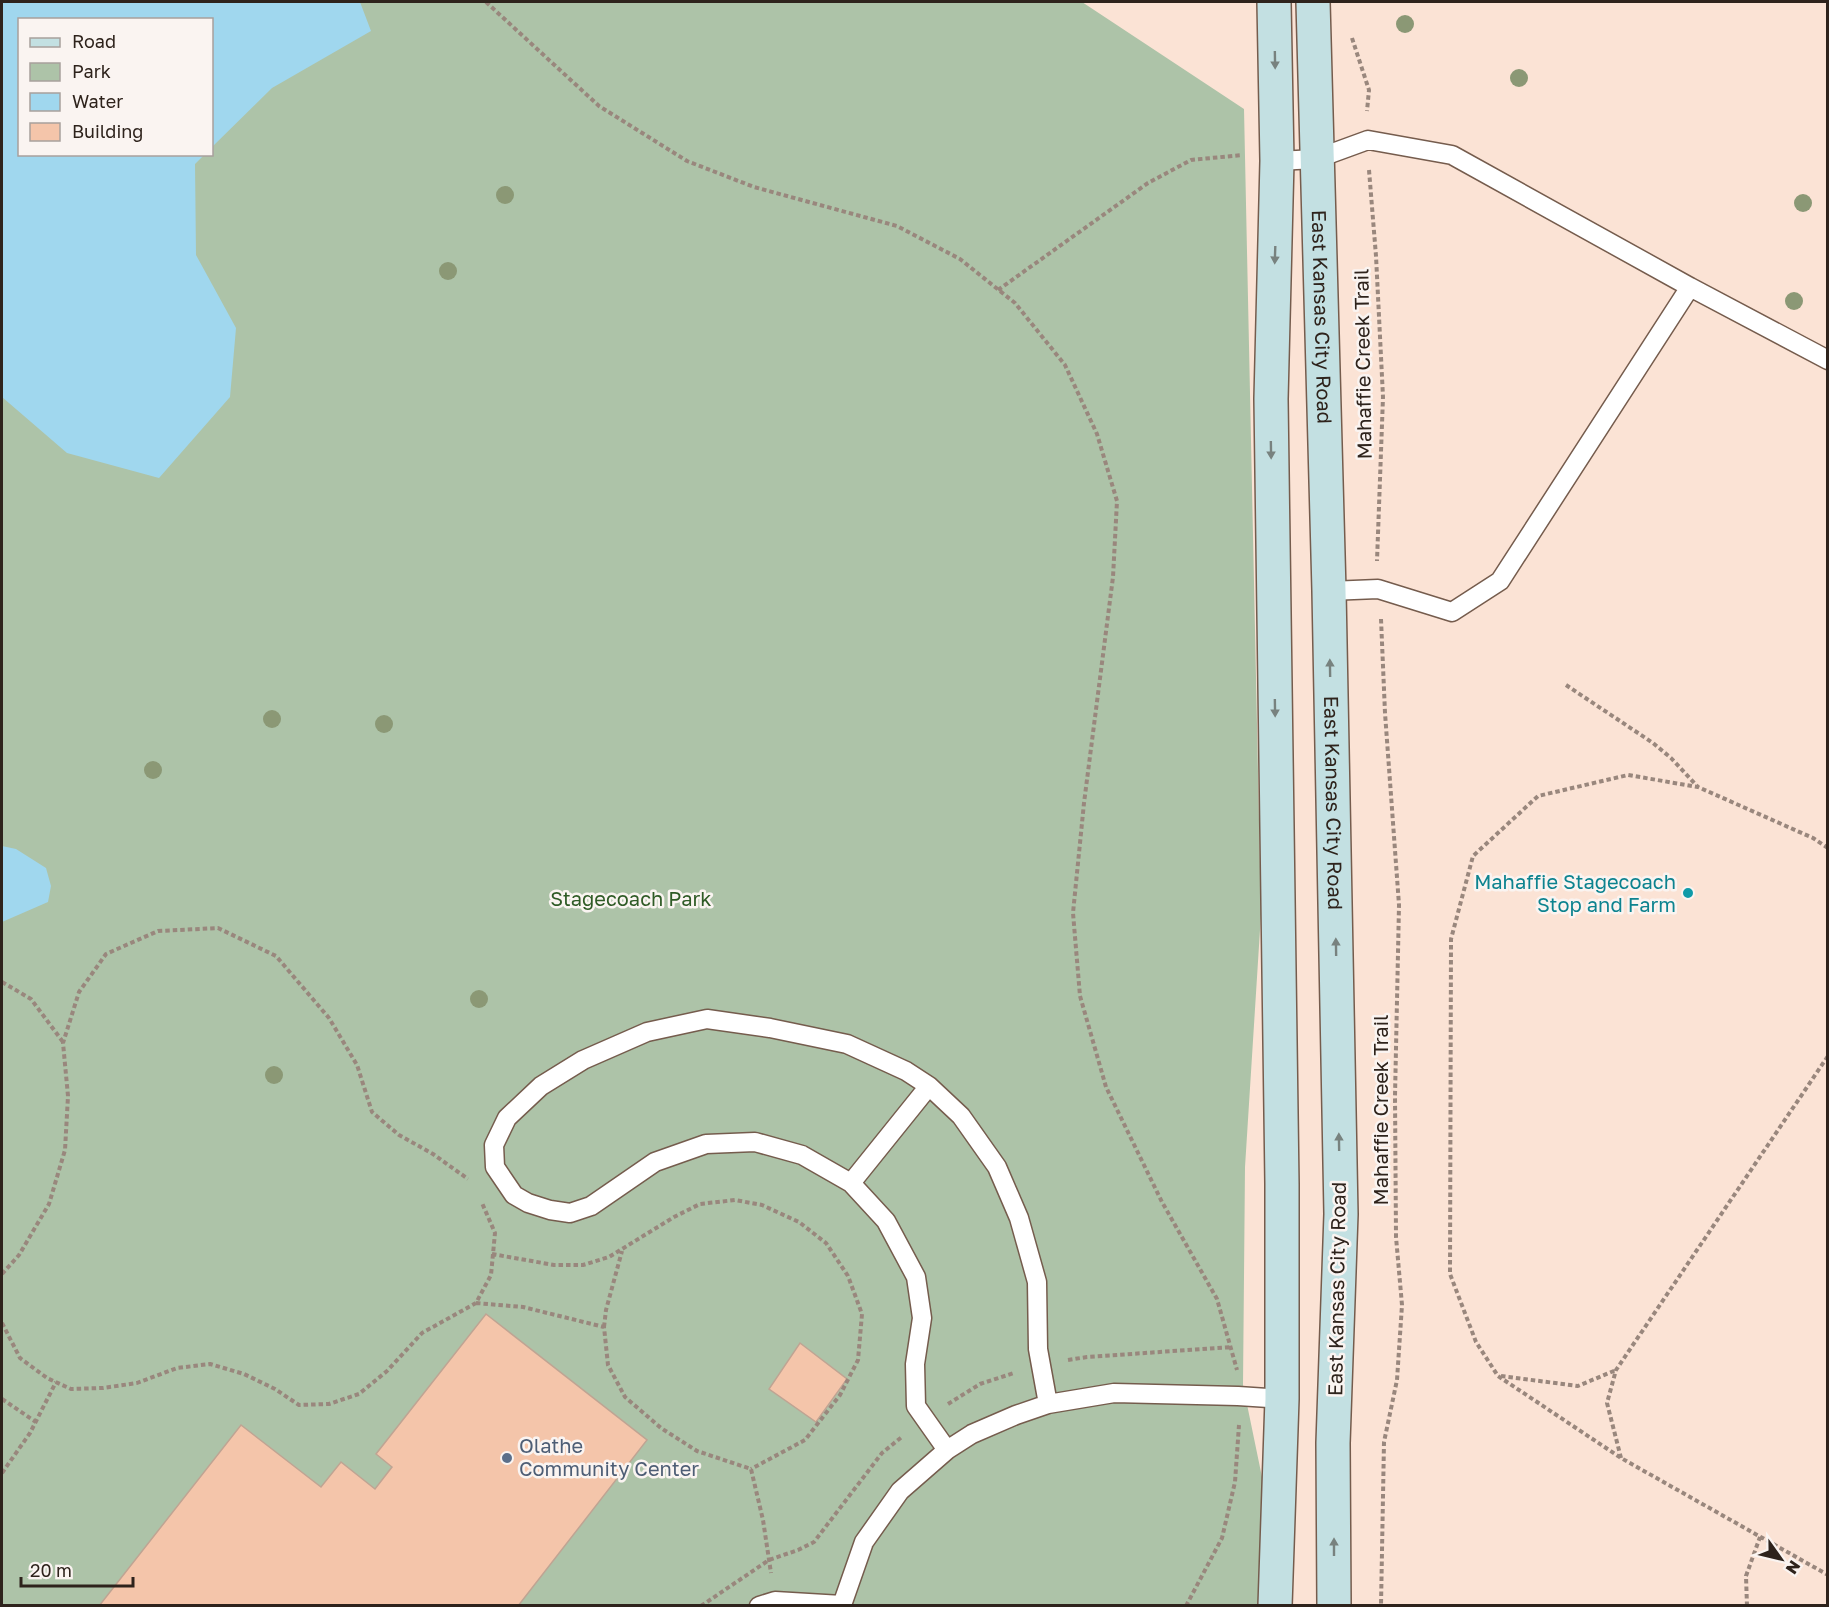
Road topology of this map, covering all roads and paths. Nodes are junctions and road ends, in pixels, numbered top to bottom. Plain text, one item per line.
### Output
1 (486, 2) edge
2 (1274, 2) edge
3 (1312, 2) edge
4 (1351, 35) dead end
5 (1367, 110) dead end
6 (1316, 159) junction
7 (1278, 161) junction
8 (1368, 168) dead end
9 (1690, 287) junction
10 (998, 290) junction
11 (1827, 360) edge
12 (1377, 570) dead end
13 (1329, 591) junction
14 (1380, 613) dead end
15 (1566, 686) dead end
16 (1698, 787) junction
17 (1827, 848) edge
18 (2, 982) edge
19 (63, 1043) junction
20 (1827, 1056) edge
21 (929, 1086) junction
22 (851, 1183) junction
23 (472, 1185) dead end
24 (481, 1201) dead end
25 (622, 1250) junction
26 (492, 1254) junction
27 (2, 1274) edge
28 (477, 1303) junction
29 (2, 1323) edge
30 (604, 1327) junction
31 (1236, 1363) dead end
32 (1616, 1370) junction
33 (1498, 1376) junction
34 (56, 1382) junction
35 (2, 1399) edge
36 (1282, 1400) junction
37 (1048, 1404) junction
38 (1239, 1421) dead end
39 (36, 1422) junction
40 (947, 1450) junction
41 (1621, 1458) junction
42 (751, 1469) junction
43 (2, 1473) edge
44 (1760, 1537) junction
45 (1827, 1575) edge
46 (767, 1603) edge
47 (842, 1605) edge
48 (1186, 1605) edge
49 (1275, 1605) edge
50 (1335, 1605) edge
51 (1381, 1605) edge
52 (1747, 1605) edge

1 - 10 path
2 -> 7 street
3 - 6 street, East Kansas City Road
4 - 5 path
6 - 7 lane
6 - 9 lane
6 - 13 street, East Kansas City Road
7 - 10 path
7 -> 36 street
8 - 12 path, Mahaffie Creek Trail
9 - 11 lane
9 - 13 lane
10 - 31 path
50 -> 13 street, East Kansas City Road
14 - 51 path, Mahaffie Creek Trail
15 - 16 path
16 - 17 path
16 - 33 path
18 - 19 path
19 - 23 path
19 - 27 path
20 - 32 path
21 - 22 lane
21 - 22 lane
21 - 37 lane
22 - 40 lane
24 - 26 path
25 - 26 path
25 - 30 path
25 - 42 path
26 - 28 path
28 - 30 path
28 - 34 path
29 - 34 path
30 - 42 path
32 - 33 path
32 - 41 path
33 - 41 path
34 - 39 path
35 - 39 path
36 - 37 lane
36 - 49 street
37 - 40 lane
38 - 48 path
39 - 43 path
40 - 47 lane
41 - 44 path
42 - 46 path
44 - 45 path
44 - 52 path
46 - 47 lane

